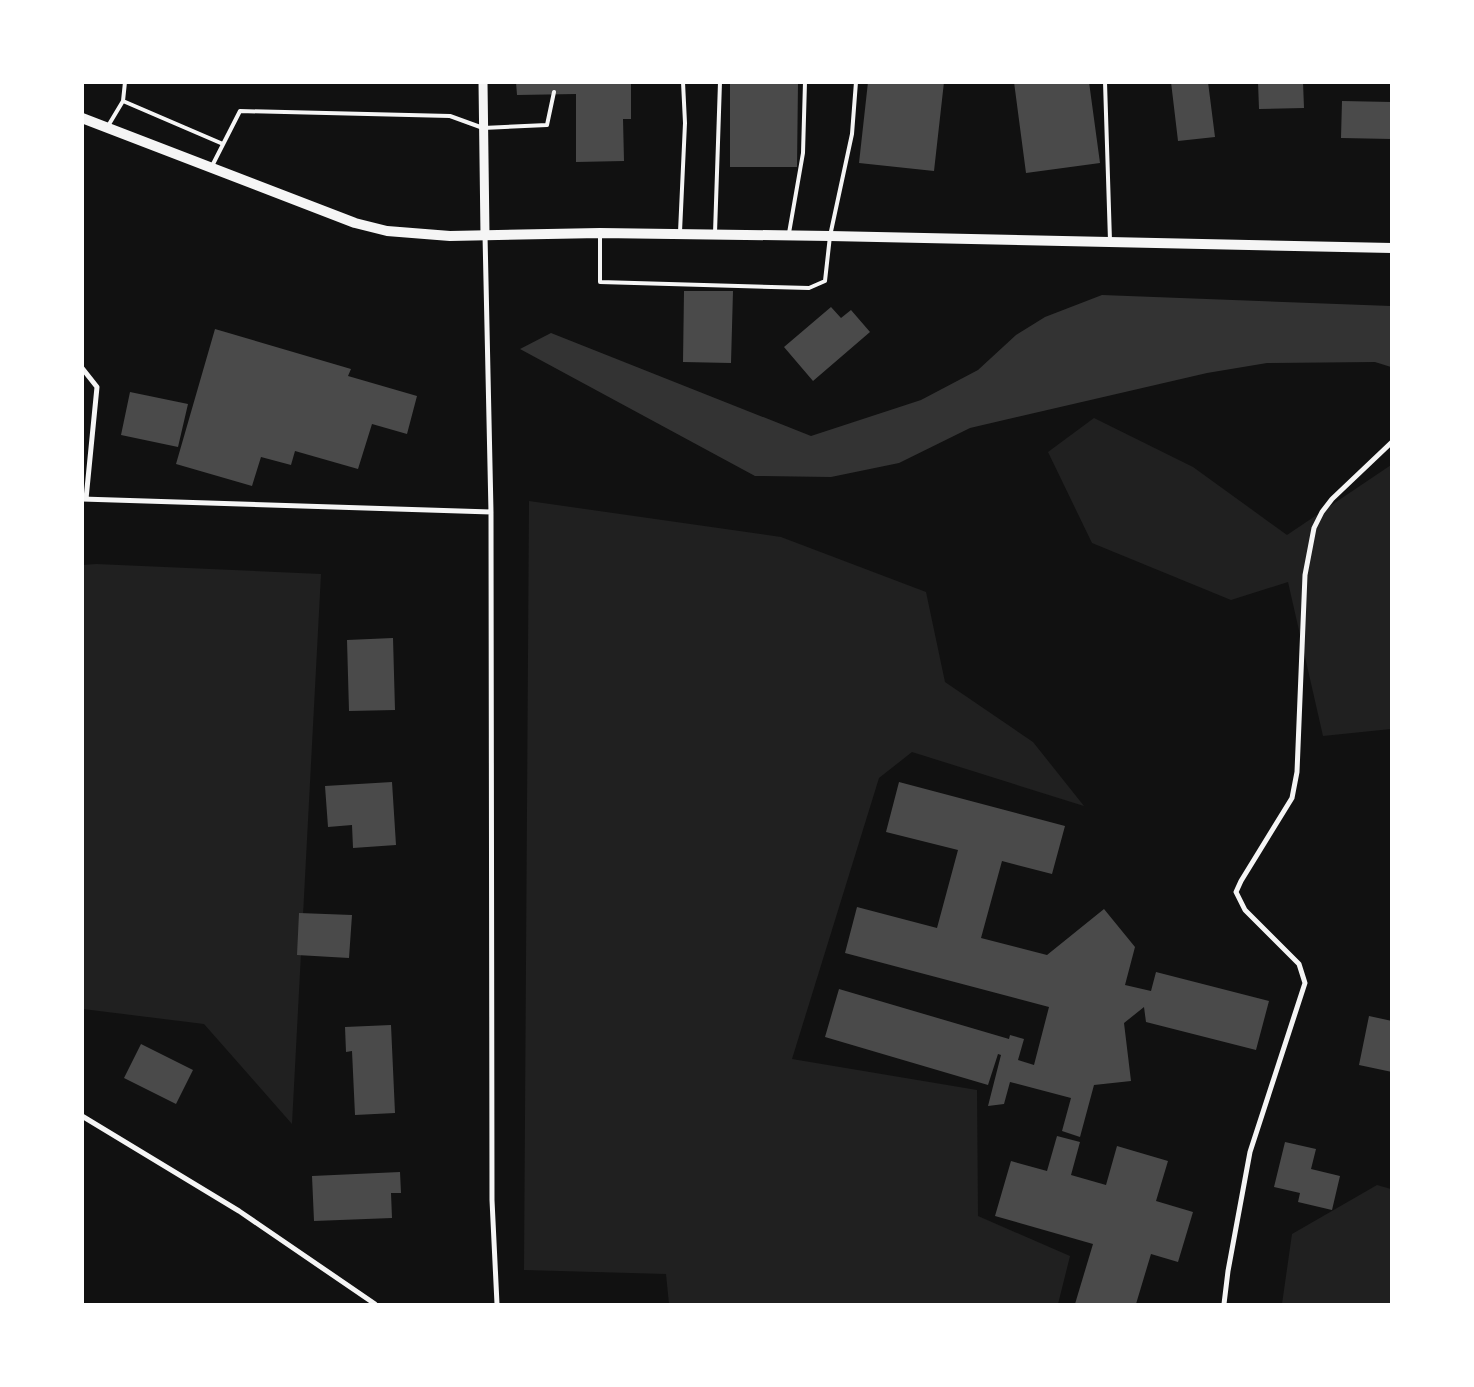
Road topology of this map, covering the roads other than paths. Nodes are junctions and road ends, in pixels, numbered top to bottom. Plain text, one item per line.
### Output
1 (125, 82) edge
2 (483, 82) edge
3 (684, 82) edge
4 (720, 82) edge
5 (805, 82) edge
6 (856, 82) edge
7 (1105, 82) edge
8 (554, 92) dead end
9 (123, 101) junction
10 (82, 118) edge
11 (107, 127) junction
12 (483, 128) junction
13 (223, 144) junction
14 (211, 168) junction
15 (600, 233) junction
16 (680, 234) junction
17 (485, 235) junction
18 (715, 235) junction
19 (788, 236) junction
20 (830, 236) junction
21 (1110, 241) junction
22 (1392, 248) edge
23 (82, 368) edge
24 (1392, 442) edge
25 (84, 499) edge
26 (491, 512) junction
27 (82, 1116) edge
28 (375, 1304) edge
29 (496, 1304) edge
30 (1224, 1304) edge

1 - 9 lane
2 - 12 street
3 - 16 lane
4 - 18 lane
5 - 19 lane
6 - 20 lane
7 - 21 lane
8 - 12 lane
9 - 11 lane
9 - 13 lane
10 - 11 main road
11 - 14 main road
12 - 13 lane
12 - 17 street
13 - 14 lane
14 - 17 main road
15 - 16 main road
15 - 17 main road
15 - 20 lane
16 - 18 main road
17 - 26 street
18 - 19 main road
19 - 20 main road
20 - 21 main road
21 - 22 main road
23 - 25 street
24 - 30 street
25 - 26 street
26 - 29 street
27 - 28 street

